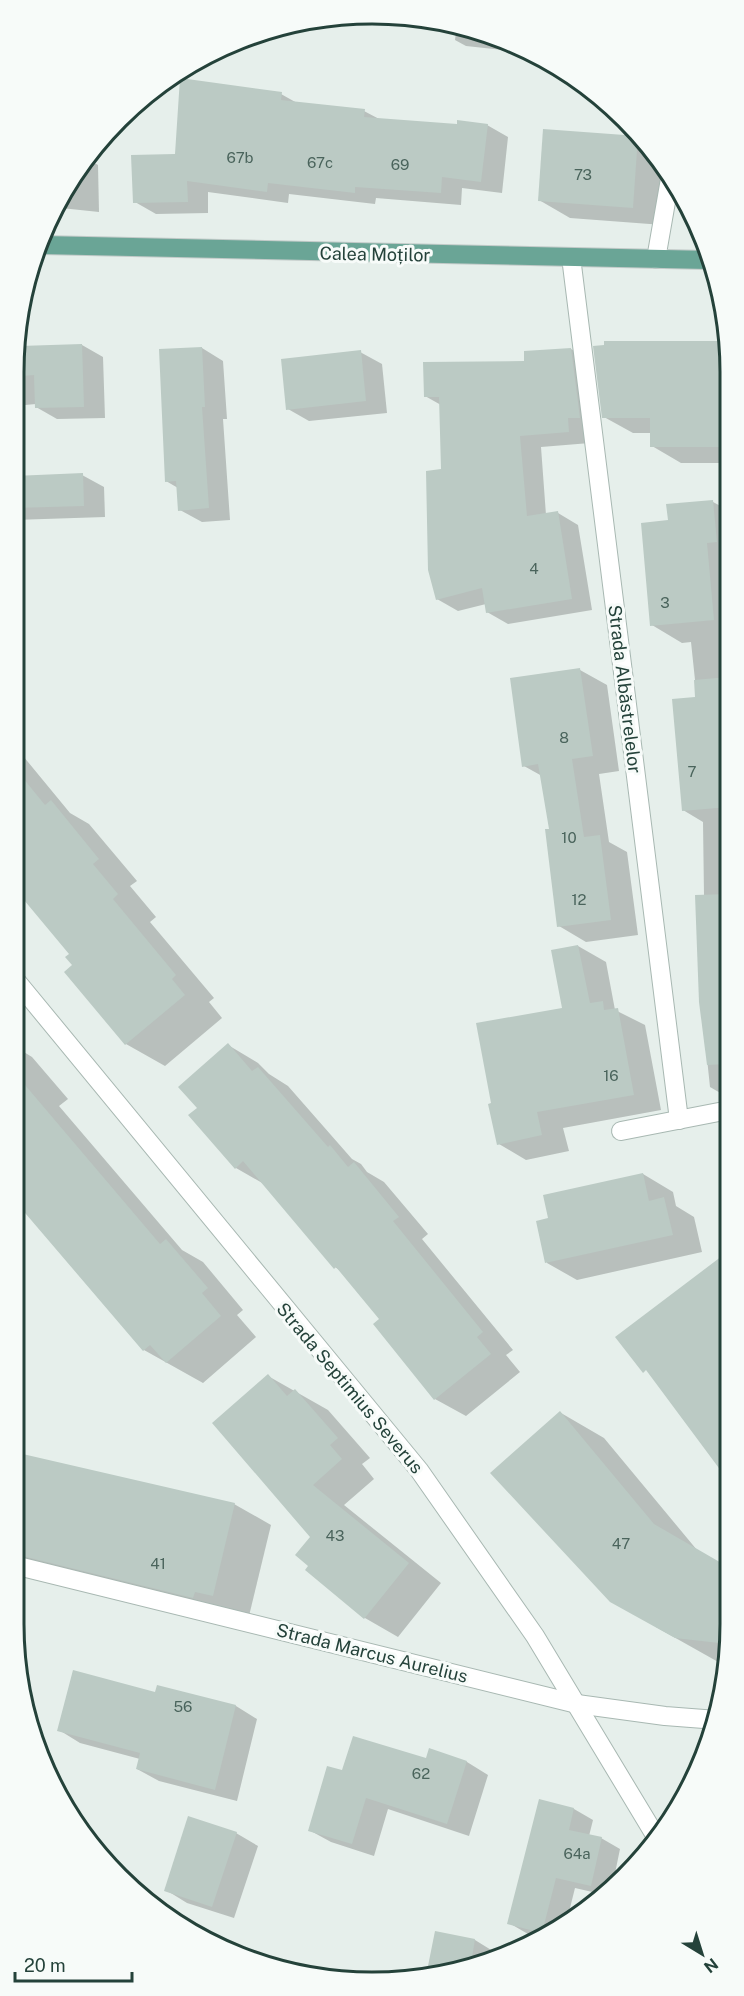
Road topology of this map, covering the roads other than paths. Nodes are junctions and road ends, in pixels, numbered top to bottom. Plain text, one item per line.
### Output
1 (668, 190) edge
2 (48, 245) edge
3 (571, 257) junction
4 (656, 259) junction
5 (702, 260) edge
6 (24, 990) edge
7 (720, 1112) edge
8 (679, 1120) junction
9 (621, 1131) dead end
10 (24, 1567) edge
11 (577, 1704) junction
12 (707, 1718) edge
13 (652, 1830) edge

1 - 4 street
2 - 3 main road, Calea Moților
3 - 4 main road, Calea Moților
3 - 8 street, Strada Albăstrelelor
4 - 5 main road, Calea Moților
6 - 11 street, Strada Septimius Severus
7 - 8 street
8 - 9 street
10 - 11 street, Strada Marcus Aurelius
11 - 12 street
11 - 13 street

